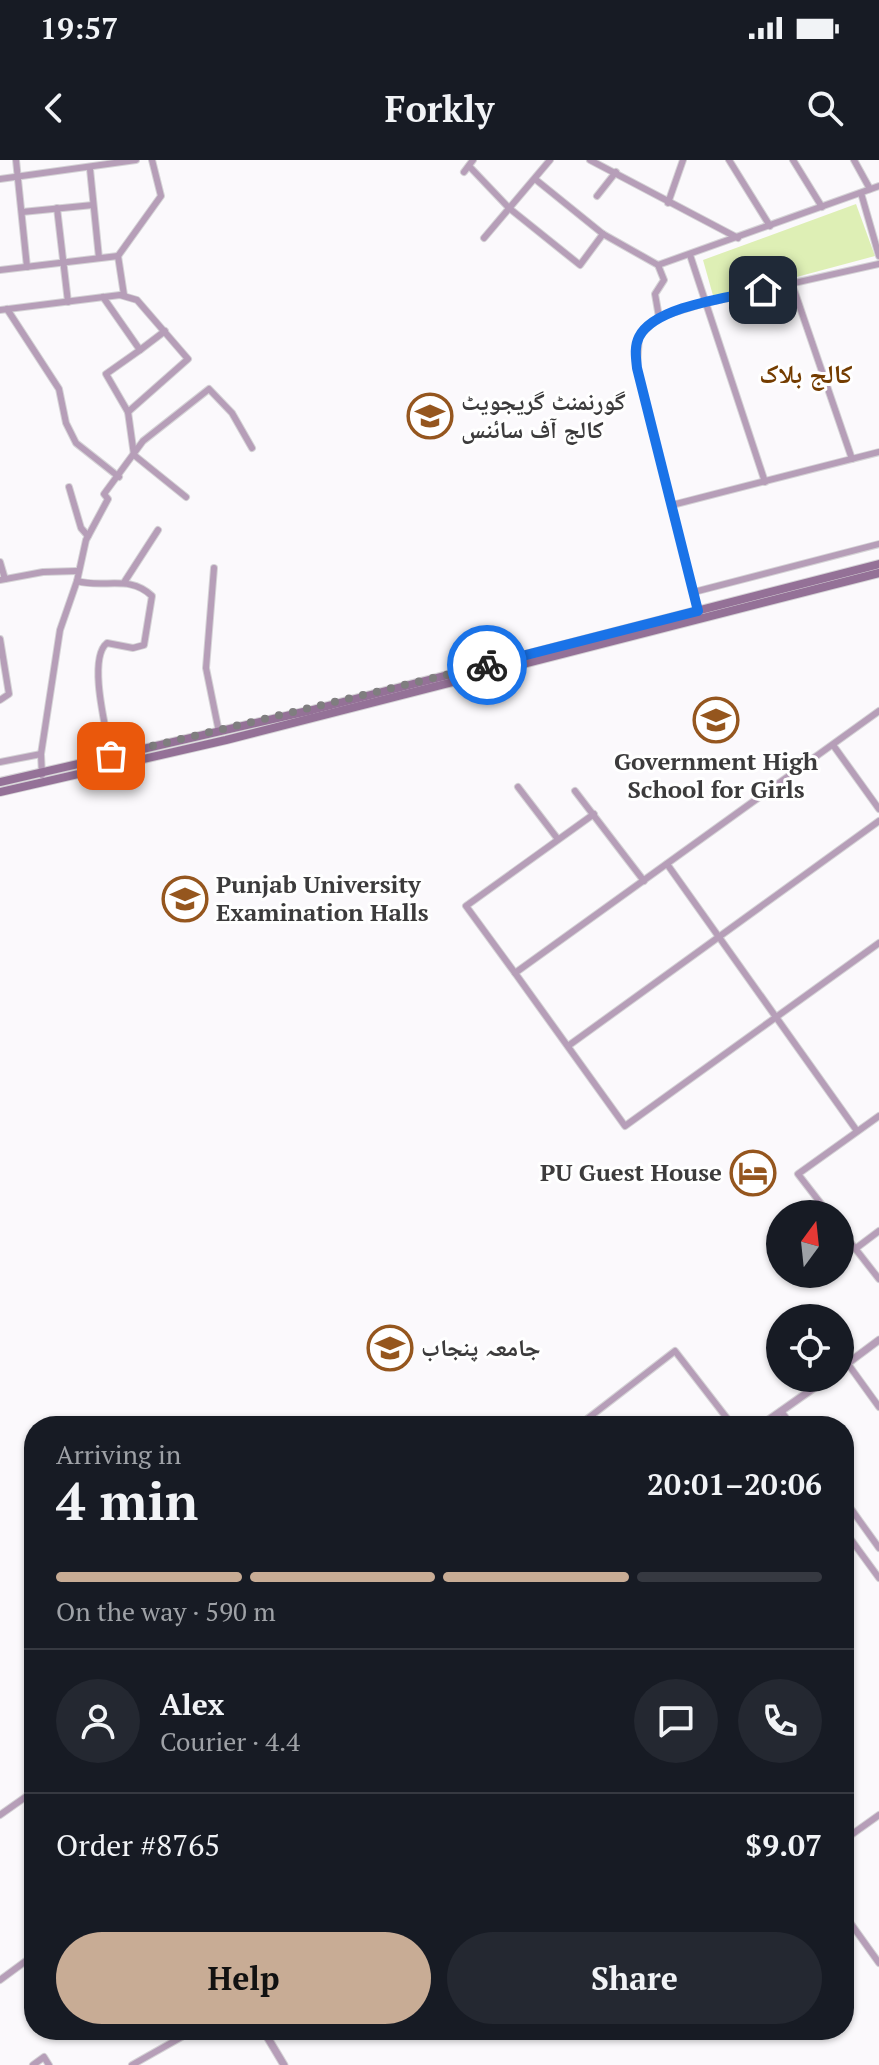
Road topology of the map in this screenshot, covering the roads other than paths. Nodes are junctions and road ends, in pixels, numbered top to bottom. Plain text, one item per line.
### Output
1 (16, 160) edge
2 (136, 160) edge
3 (152, 160) edge
4 (539, 160) edge
5 (590, 160) edge
6 (683, 160) edge
7 (729, 160) edge
8 (793, 160) edge
9 (854, 160) edge
10 (599, 162) edge
11 (548, 163) edge
12 (469, 166) edge
13 (90, 169) junction
14 (616, 172) junction
15 (18, 177) junction
16 (0, 179) edge
17 (535, 179) junction
18 (879, 186) edge
19 (870, 189) junction
20 (861, 193) junction
21 (597, 196) dead end
22 (668, 203) junction
23 (93, 205) junction
24 (822, 207) junction
25 (57, 208) junction
26 (509, 208) junction
27 (22, 212) junction
28 (770, 226) junction
29 (603, 234) junction
30 (484, 238) dead end
31 (738, 238) junction
32 (690, 255) junction
33 (118, 256) junction
34 (879, 256) edge
35 (99, 258) junction
36 (64, 263) junction
37 (879, 264) edge
38 (658, 265) junction
39 (27, 267) junction
40 (0, 270) edge
41 (792, 284) junction
42 (124, 295) junction
43 (103, 297) junction
44 (68, 302) junction
45 (705, 303) junction
46 (3, 310) edge
47 (659, 317) junction
48 (165, 331) junction
49 (140, 350) junction
50 (128, 412) junction
51 (252, 448) dead end
52 (879, 452) edge
53 (134, 455) junction
54 (852, 459) junction
55 (119, 477) junction
56 (765, 482) junction
57 (69, 487) dead end
58 (186, 497) dead end
59 (672, 505) junction
60 (158, 530) dead end
61 (88, 536) junction
62 (879, 544) edge
63 (0, 562) edge
64 (879, 564) edge
65 (214, 568) dead end
66 (77, 571) junction
67 (879, 573) edge
68 (3, 580) edge
69 (77, 581) junction
70 (125, 581) junction
71 (810, 586) junction
72 (694, 592) junction
73 (698, 611) junction
74 (0, 639) edge
75 (0, 700) edge
76 (879, 711) edge
77 (219, 732) junction
78 (833, 745) junction
79 (41, 754) junction
80 (111, 756) junction
81 (0, 762) edge
82 (42, 777) junction
83 (0, 782) edge
84 (518, 787) dead end
85 (575, 791) dead end
86 (0, 792) edge
87 (879, 809) edge
88 (594, 814) junction
89 (879, 821) edge
90 (557, 838) junction
91 (667, 864) junction
92 (644, 881) junction
93 (720, 940) junction
94 (879, 943) edge
95 (515, 973) junction
96 (775, 1020) junction
97 (568, 1046) junction
98 (879, 1116) edge
99 (857, 1131) junction
100 (818, 1200) edge
101 (879, 1231) edge
102 (855, 1249) joint
103 (879, 1279) edge
104 (879, 1340) edge
105 (854, 1359) edge
106 (854, 1372) edge
107 (808, 1392) edge
108 (879, 1407) edge
109 (781, 1411) junction
110 (591, 1416) edge
111 (725, 1416) edge
112 (775, 1416) edge
113 (785, 1416) edge
114 (854, 1513) edge
115 (854, 1544) edge
116 (879, 1548) edge
117 (879, 1578) edge
118 (24, 1798) edge
119 (0, 1815) edge
120 (879, 1815) edge
121 (854, 1833) edge
122 (854, 1928) edge
123 (24, 1962) edge
124 (879, 1963) edge
125 (0, 1980) edge
126 (176, 2040) edge
127 (269, 2040) edge
128 (33, 2065) edge
129 (49, 2065) edge
130 (132, 2065) edge
131 (284, 2065) edge

1 - 15 street
2 - 13 street
3 - 33 street
4 - 11 street
5 - 10 street
6 - 22 street
7 - 28 street
8 - 24 street
9 - 19 street
10 - 14 street
11 - 17 street
12 - 26 street
13 - 15 street
13 - 23 street
14 - 21 street
14 - 22 street
15 - 16 street
15 - 27 street
17 - 26 street
17 - 29 street
18 - 19 street
19 - 20 street
20 - 24 street
20 - 34 street
22 - 31 street
23 - 25 street
23 - 35 street
24 - 28 street
25 - 27 street
25 - 36 street
26 - 29 street
26 - 30 street
27 - 39 street
28 - 31 street
29 - 38 street
31 - 32 street
32 - 38 street
32 - 45 street
33 - 35 street
33 - 42 street
35 - 36 street
36 - 39 street
36 - 44 street
37 - 41 street
38 - 47 street
39 - 40 street
41 - 45 street
41 - 54 street
42 - 43 street
42 - 48 street
43 - 44 street
43 - 49 street
44 - 46 street
45 - 47 street
45 - 56 street
46 - 55 street
47 - 59 street
48 - 49 street
48 - 50 street
49 - 50 street
50 - 53 street
51 - 53 street
52 - 54 street
53 - 55 street
53 - 58 street
54 - 56 street
55 - 61 street
56 - 59 street
57 - 61 street
59 - 72 street
60 - 70 street
61 - 66 street
62 - 72 street
63 - 68 street
64 - 71 main road
65 - 77 street
66 - 68 street
66 - 69 street
67 - 71 main road
69 - 70 street
69 - 79 street
70 - 80 street
71 - 73 main road
71 - 82 main road
72 - 73 street
73 - 77 main road
74 - 75 street
76 - 78 street
77 - 80 main road
78 - 87 street
78 - 91 street
79 - 81 street
79 - 82 street
80 - 82 main road
82 - 83 main road
82 - 86 main road
84 - 90 street
85 - 88 street
88 - 90 street
88 - 92 street
89 - 93 street
90 - 95 street
91 - 92 street
91 - 93 street
92 - 95 street
93 - 96 street
93 - 97 street
94 - 96 street
95 - 97 street
96 - 97 street
96 - 99 street
98 - 99 street
99 - 100 street
101 - 102 street
102 - 103 street
104 - 105 street
106 - 108 street
107 - 109 street
109 - 112 street
109 - 113 street
110 - 111 street
114 - 116 street
115 - 117 street
118 - 119 street
120 - 121 street
122 - 124 street
123 - 125 street
126 - 130 street
127 - 131 street
128 - 129 street

